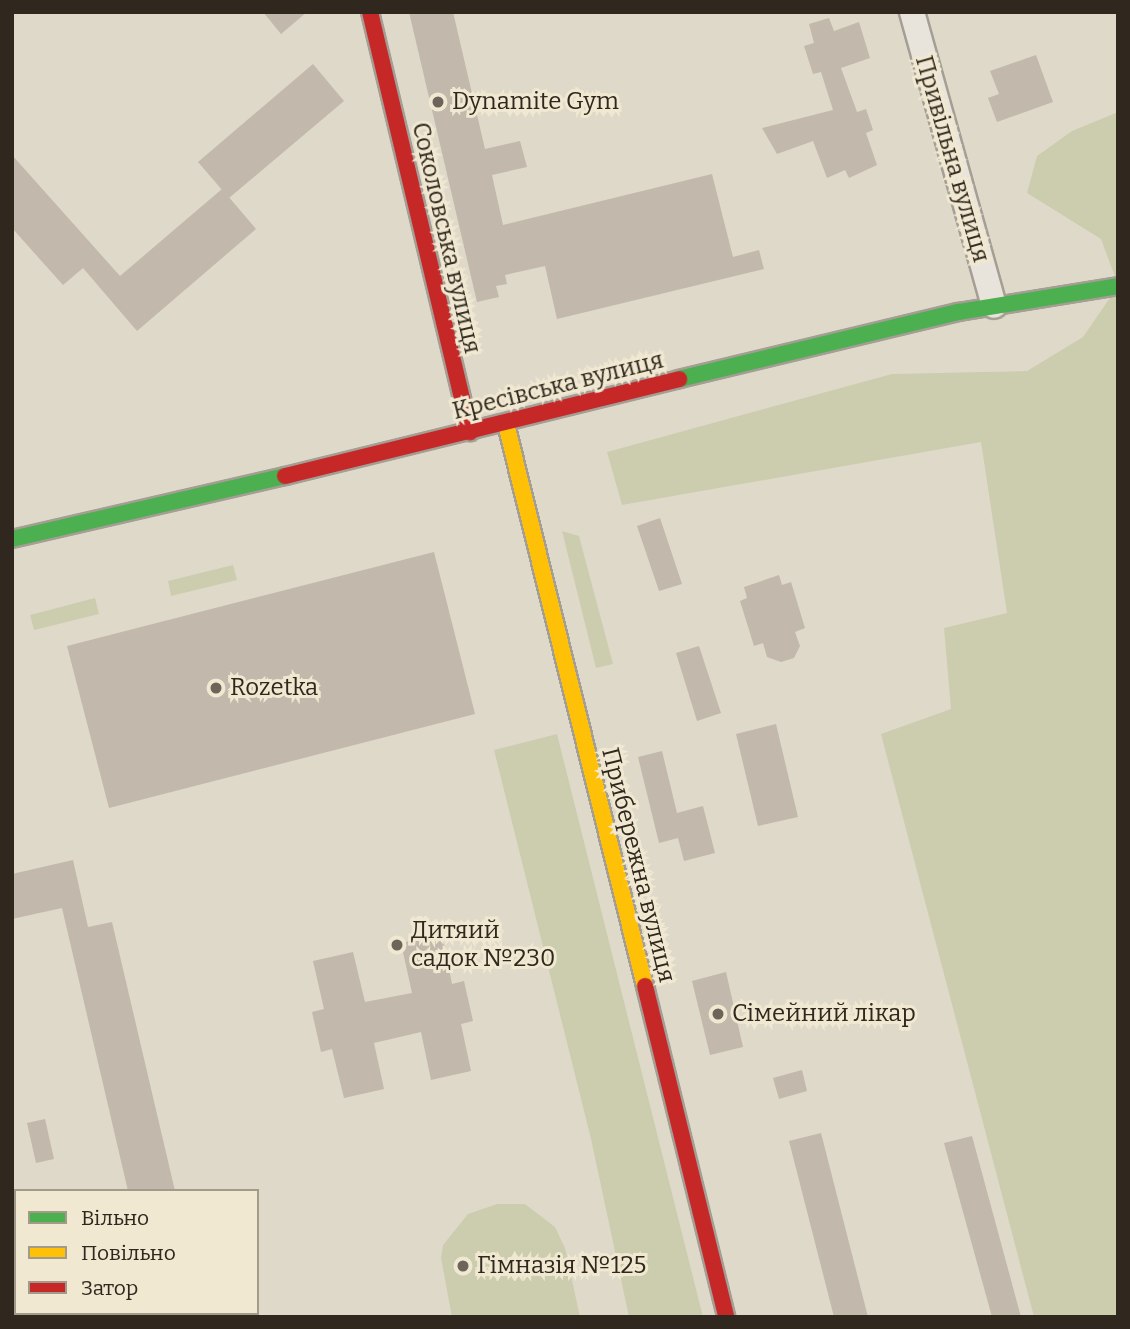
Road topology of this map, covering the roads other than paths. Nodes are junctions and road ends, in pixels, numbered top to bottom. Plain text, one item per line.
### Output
1 (370, 12) edge
2 (912, 12) edge
3 (1118, 286) edge
4 (994, 306) junction
5 (506, 424) junction
6 (470, 432) junction
7 (12, 539) edge
8 (726, 1317) edge

1 - 6 street, Соколовська вулиця
2 - 4 street, Привільна вулиця
3 - 4 street, Кресівська вулиця
4 - 5 street, Кресівська вулиця
5 - 6 street, Кресівська вулиця
5 - 8 street, Прибережна вулиця
6 - 7 street, Кресівська вулиця

